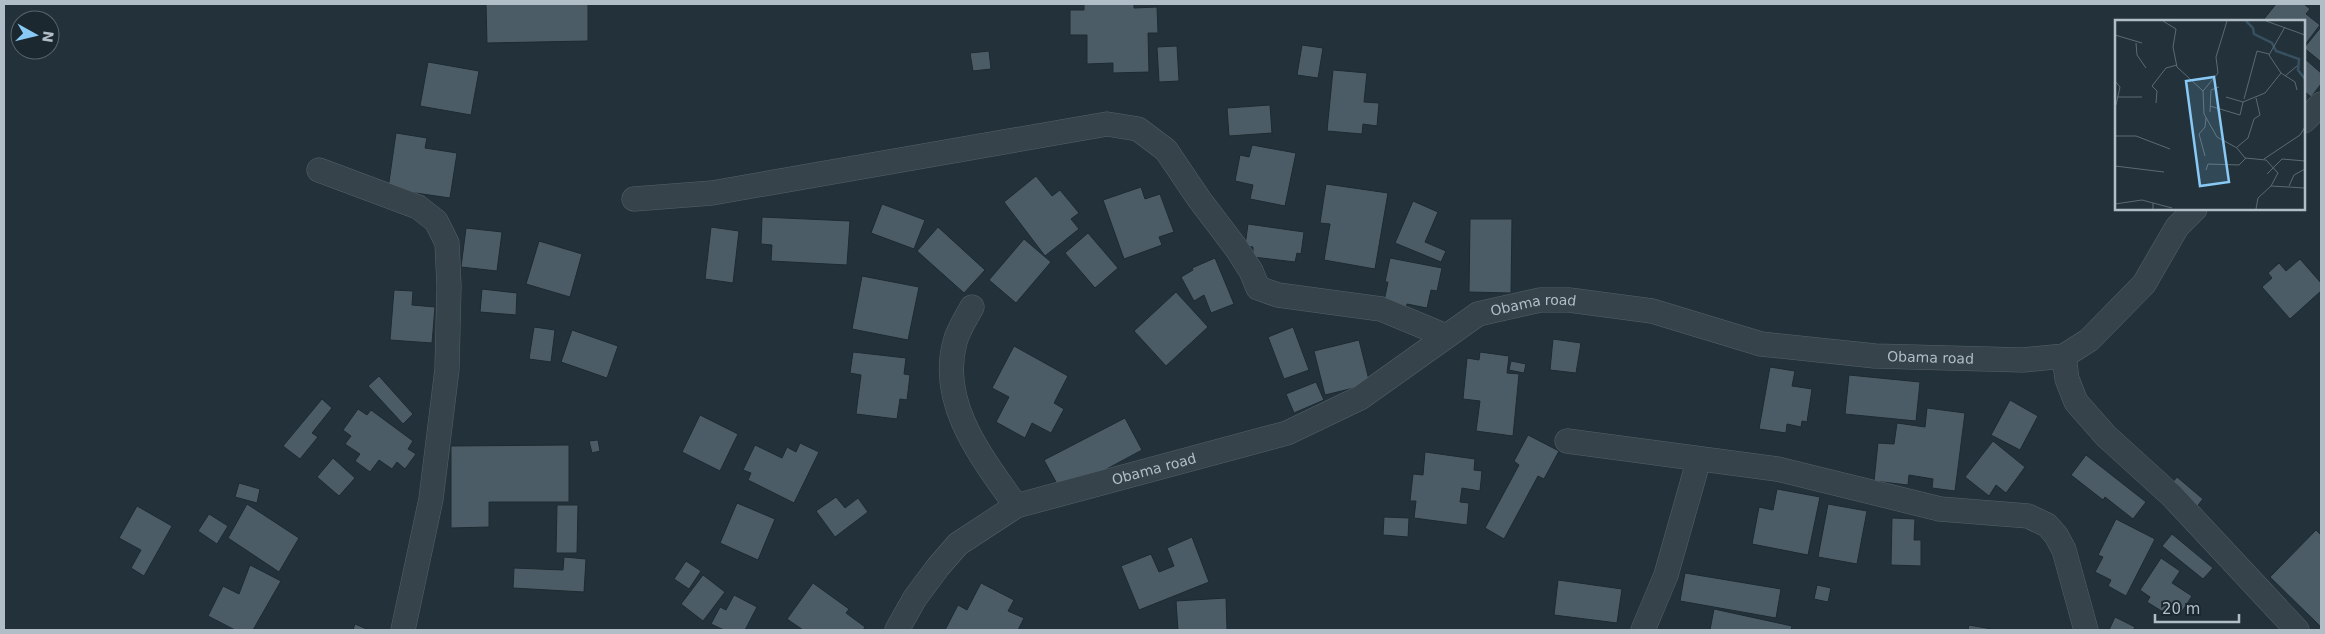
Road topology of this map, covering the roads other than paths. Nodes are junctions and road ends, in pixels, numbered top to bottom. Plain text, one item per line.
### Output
1 (2321, 104) edge
2 (2305, 120) edge
3 (319, 170) dead end
4 (634, 199) dead end
5 (2194, 210) edge
6 (972, 307) dead end
7 (1446, 336) junction
8 (2064, 356) junction
9 (1567, 441) dead end
10 (1699, 459) junction
11 (1016, 506) junction
12 (403, 630) edge
13 (897, 630) edge
14 (1643, 630) edge
15 (2086, 630) edge
16 (2297, 630) edge

1 - 2 street
3 - 12 street
4 - 7 street
5 - 8 street, Obama road
6 - 11 street
7 - 8 street, Obama road
7 - 11 street, Obama road
8 - 16 street
9 - 10 street
10 - 14 street
10 - 15 street
11 - 13 street, Obama road

